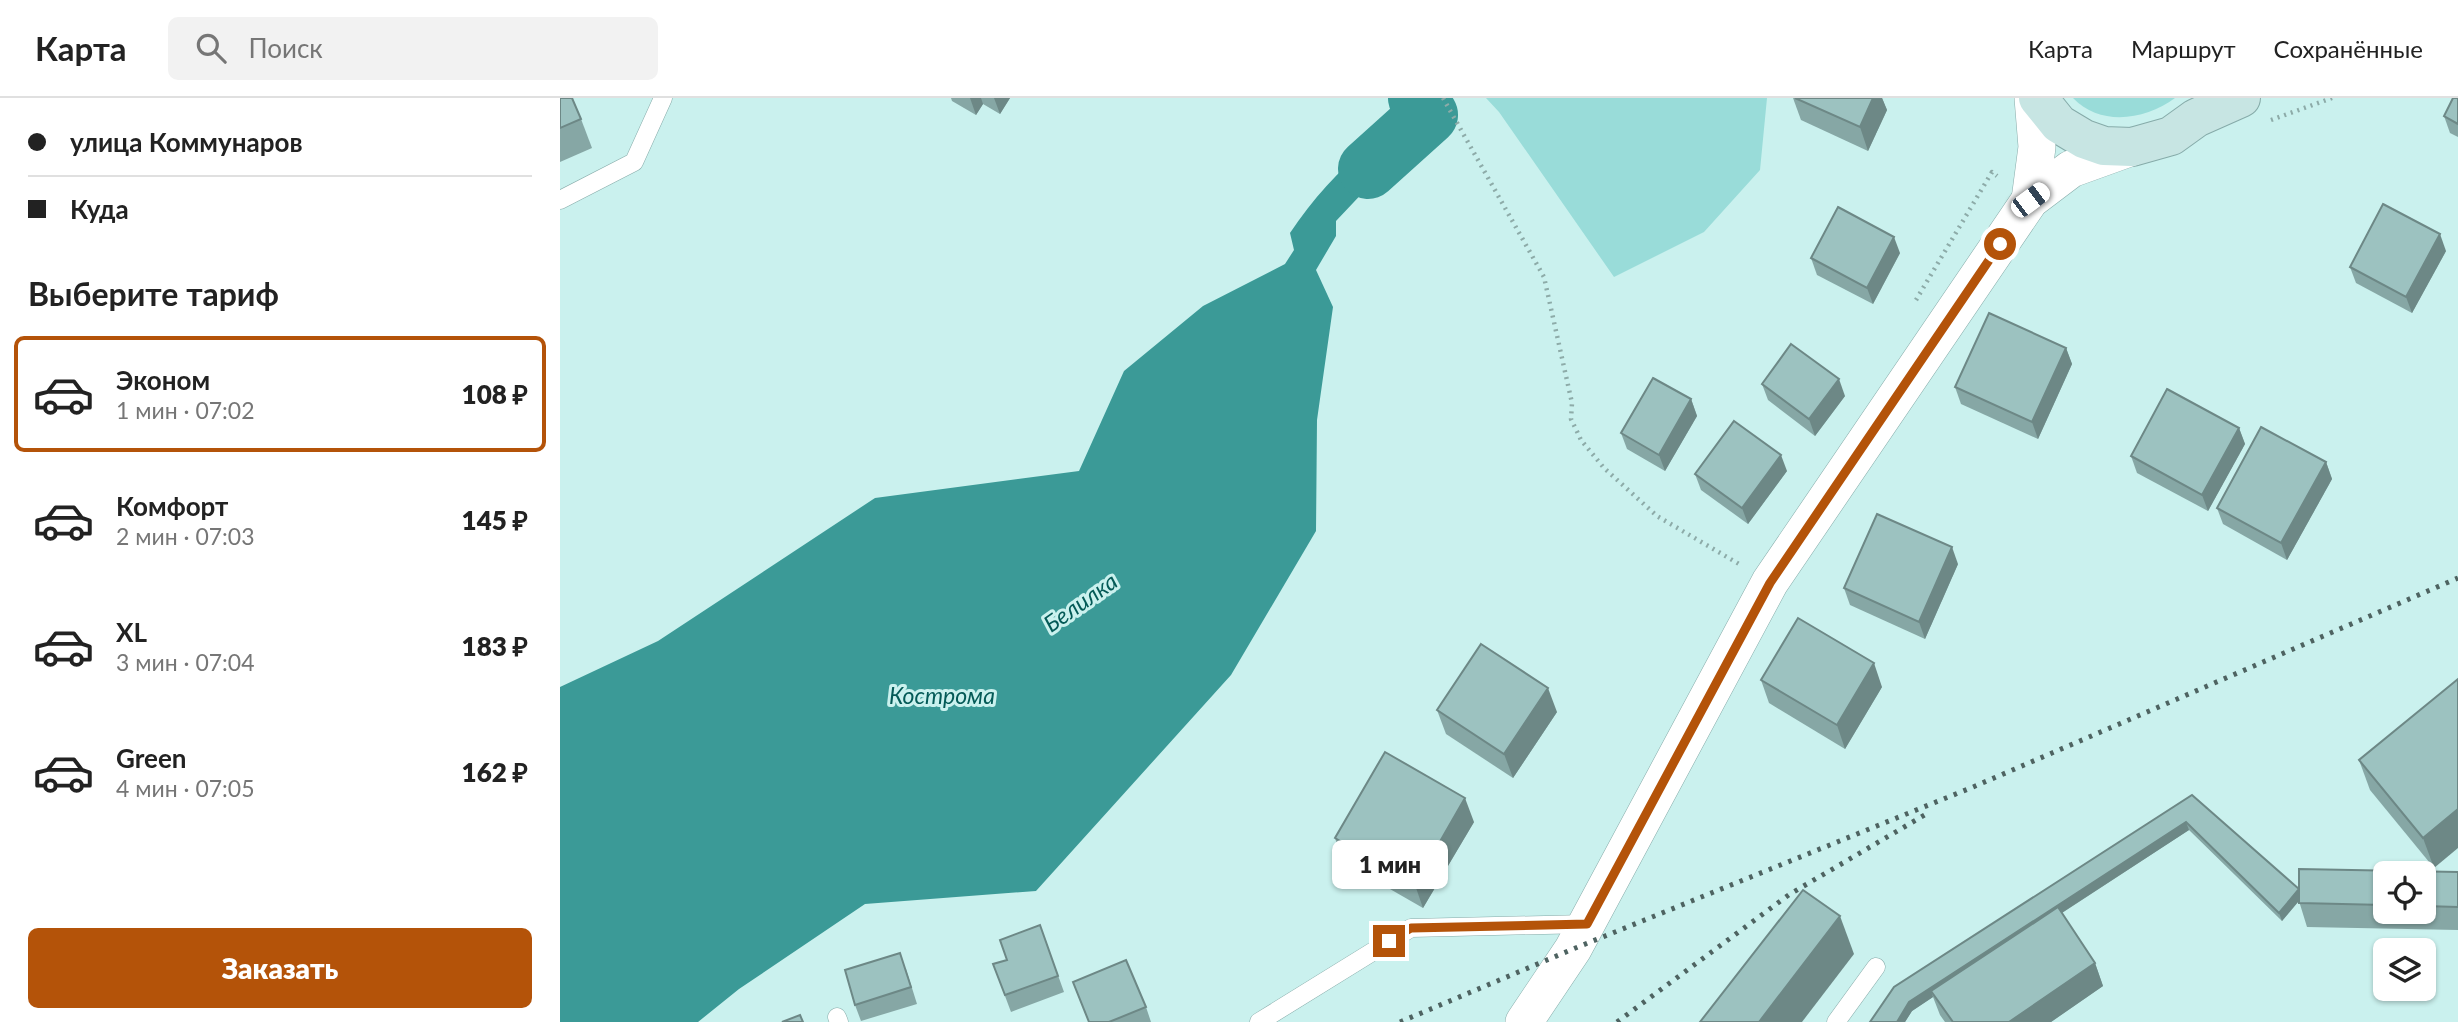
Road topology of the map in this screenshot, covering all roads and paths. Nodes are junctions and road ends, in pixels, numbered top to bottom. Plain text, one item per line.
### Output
1 (663, 98) edge
2 (1443, 98) edge
3 (2036, 98) edge
4 (2241, 98) edge
5 (2203, 108) edge
6 (2133, 147) junction
7 (560, 200) edge
8 (2030, 200) junction
9 (1770, 583) junction
10 (1587, 924) junction
11 (1875, 967) dead end
12 (1259, 1022) edge
13 (1524, 1022) edge
14 (1836, 1022) edge

1 - 7 lane
2 - 9 path
3 - 6 street
3 - 8 street
4 - 5 street
5 - 6 street
6 - 8 street
8 - 9 street
9 - 10 street
10 - 12 lane
10 - 13 street
11 - 14 lane

